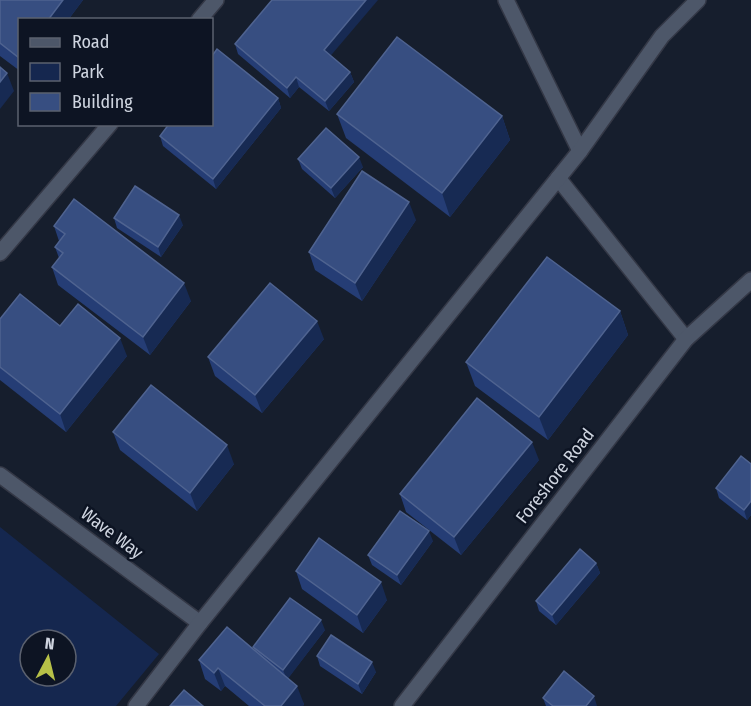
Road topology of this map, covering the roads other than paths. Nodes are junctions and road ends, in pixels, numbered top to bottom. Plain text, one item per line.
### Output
1 (216, 0) edge
2 (506, 0) edge
3 (698, 0) edge
4 (202, 18) edge
5 (108, 126) edge
6 (580, 151) junction
7 (558, 178) junction
8 (0, 253) edge
9 (751, 280) edge
10 (686, 339) junction
11 (0, 475) edge
12 (200, 623) junction
13 (136, 706) edge
14 (402, 706) edge

1 - 4 street
2 - 6 street
3 - 6 street
5 - 8 street
6 - 7 street
7 - 10 street
7 - 12 street
9 - 10 street, Foreshore Road
10 - 14 street, Foreshore Road
11 - 12 street, Wave Way
12 - 13 street

